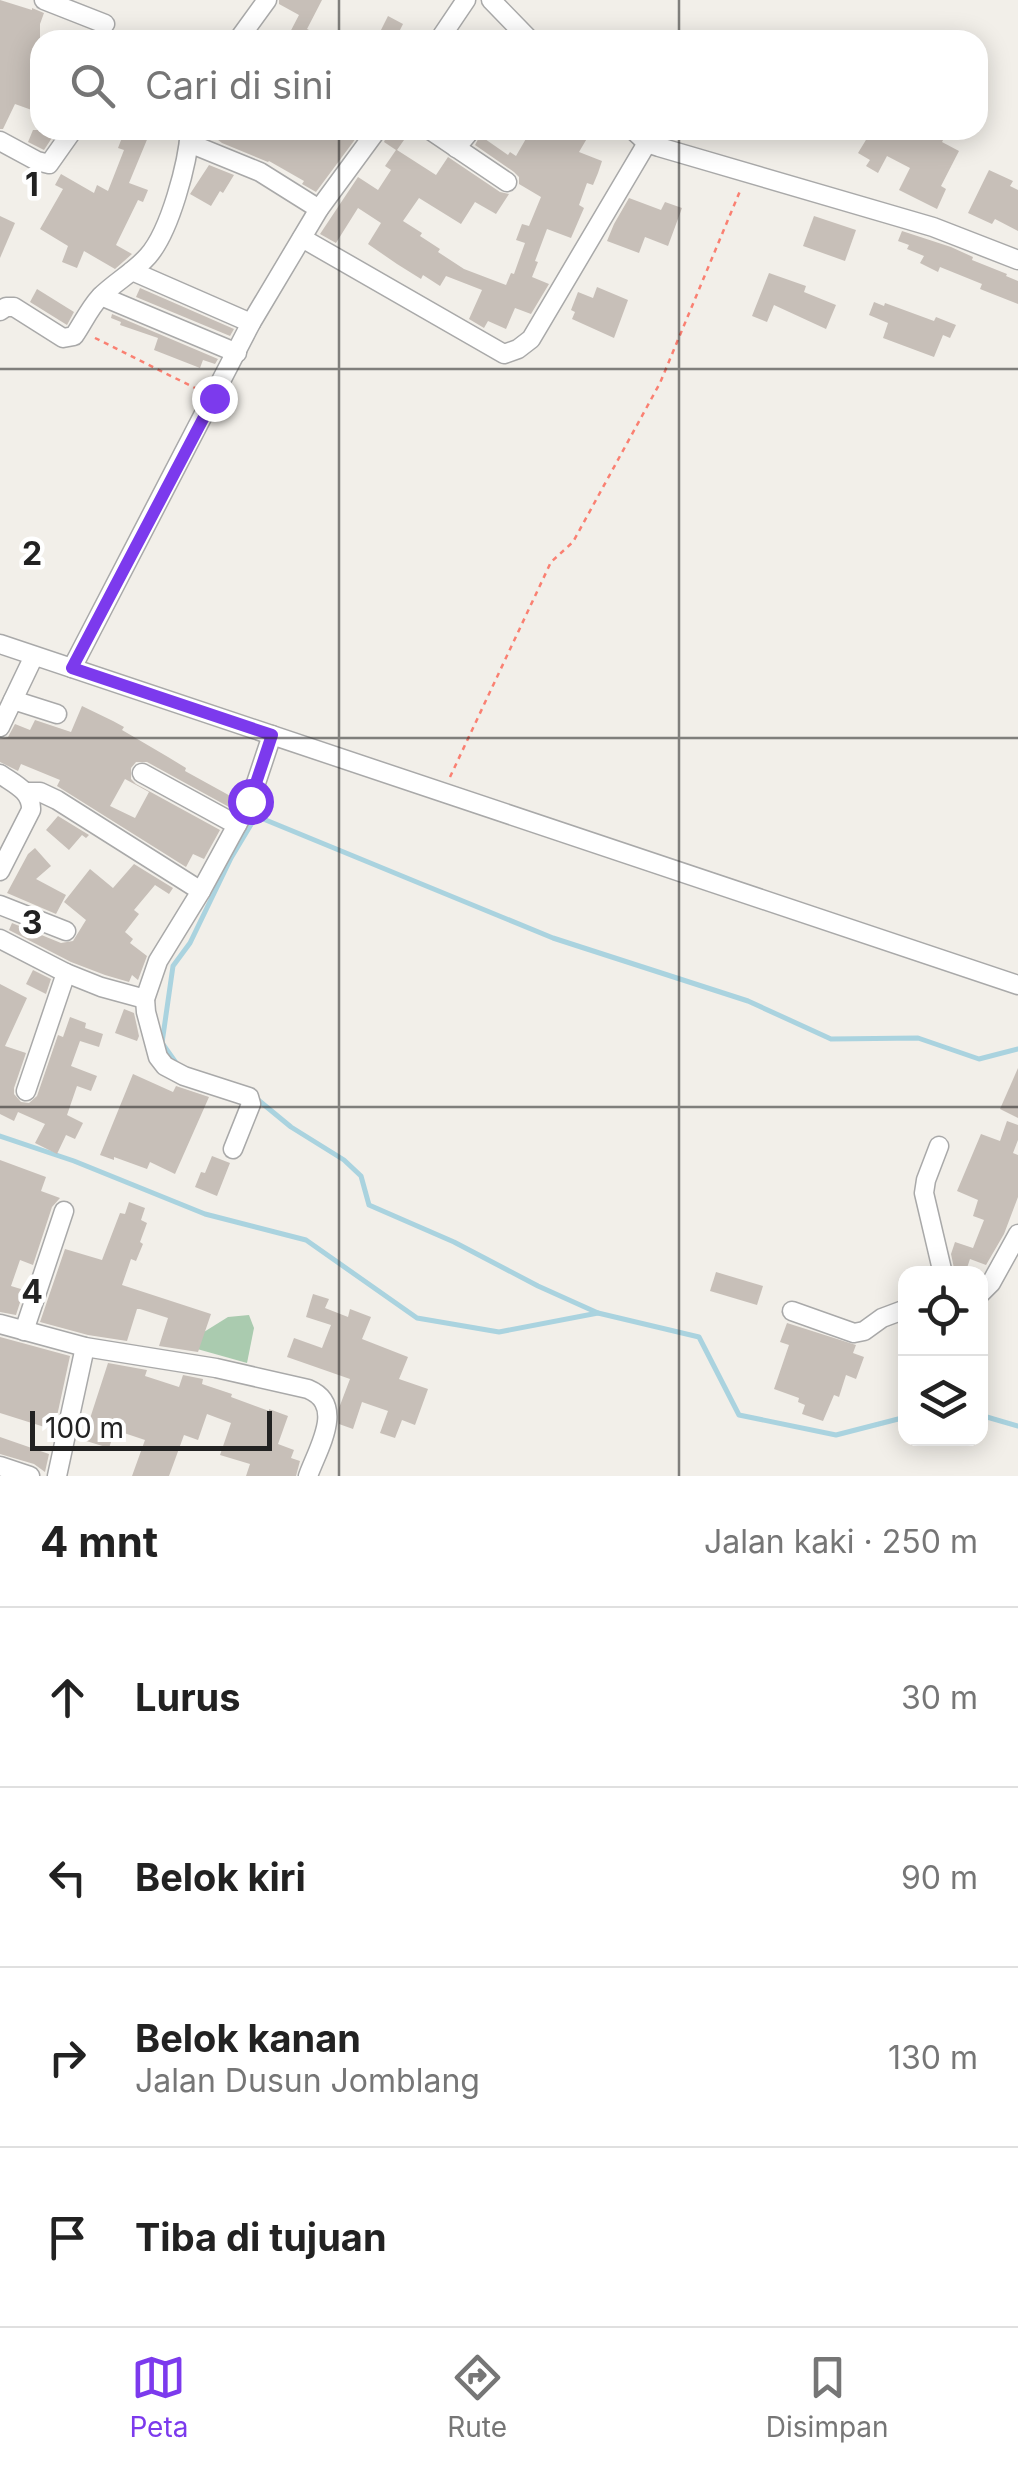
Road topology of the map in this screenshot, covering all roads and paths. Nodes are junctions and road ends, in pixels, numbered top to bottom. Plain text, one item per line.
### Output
1 (44, 0) edge
2 (266, 0) edge
3 (466, 0) edge
4 (491, 0) edge
5 (105, 24) dead end
6 (246, 30) edge
7 (446, 30) edge
8 (520, 30) edge
9 (66, 140) edge
10 (188, 140) edge
11 (197, 140) edge
12 (370, 140) edge
13 (444, 140) edge
14 (463, 140) edge
15 (638, 140) edge
16 (652, 140) edge
17 (0, 141) edge
18 (456, 148) junction
19 (748, 173) junction
20 (507, 182) dead end
21 (319, 210) junction
22 (302, 238) junction
23 (1018, 260) edge
24 (132, 271) junction
25 (101, 296) junction
26 (0, 311) edge
27 (251, 323) junction
28 (78, 330) junction
29 (237, 353) junction
30 (214, 398) junction
31 (0, 644) edge
32 (34, 656) junction
33 (72, 668) junction
34 (13, 700) junction
35 (57, 714) dead end
36 (0, 727) edge
37 (272, 735) junction
38 (142, 773) dead end
39 (0, 774) edge
40 (26, 792) junction
41 (443, 792) junction
42 (237, 826) junction
43 (0, 872) edge
44 (202, 891) junction
45 (0, 905) edge
46 (66, 931) dead end
47 (0, 938) edge
48 (66, 973) junction
49 (1018, 984) edge
50 (145, 999) junction
51 (26, 1090) dead end
52 (939, 1146) dead end
53 (233, 1148) dead end
54 (64, 1212) dead end
55 (1018, 1234) edge
56 (941, 1266) edge
57 (988, 1287) edge
58 (792, 1311) dead end
59 (898, 1312) edge
60 (0, 1324) edge
61 (24, 1331) junction
62 (86, 1347) junction
63 (0, 1466) edge
64 (30, 1476) edge
65 (57, 1476) edge
66 (308, 1476) edge

1 - 5 street
2 - 6 street
3 - 7 street
4 - 8 street
9 - 17 street
10 - 24 street
11 - 21 street
12 - 21 street
13 - 18 street
14 - 18 street
15 - 22 street
16 - 19 street
18 - 20 street
19 - 23 street
19 - 41 path
21 - 22 street
22 - 27 street
24 - 25 street
24 - 27 street
25 - 28 street
25 - 29 street
26 - 28 street
27 - 29 street
28 - 30 path
29 - 30 street
30 - 33 street
31 - 32 street
32 - 33 street
32 - 34 street
33 - 37 street
34 - 35 street
34 - 36 street
37 - 41 street
37 - 42 street
38 - 42 street
39 - 40 street
40 - 43 street
40 - 44 street
41 - 49 street
42 - 44 street
44 - 50 street
45 - 46 street
47 - 48 street
48 - 50 street
48 - 51 street
50 - 53 street
52 - 56 street
54 - 61 street
55 - 57 street
58 - 59 street
60 - 61 street
61 - 62 street
62 - 65 street
62 - 66 street
63 - 64 street

